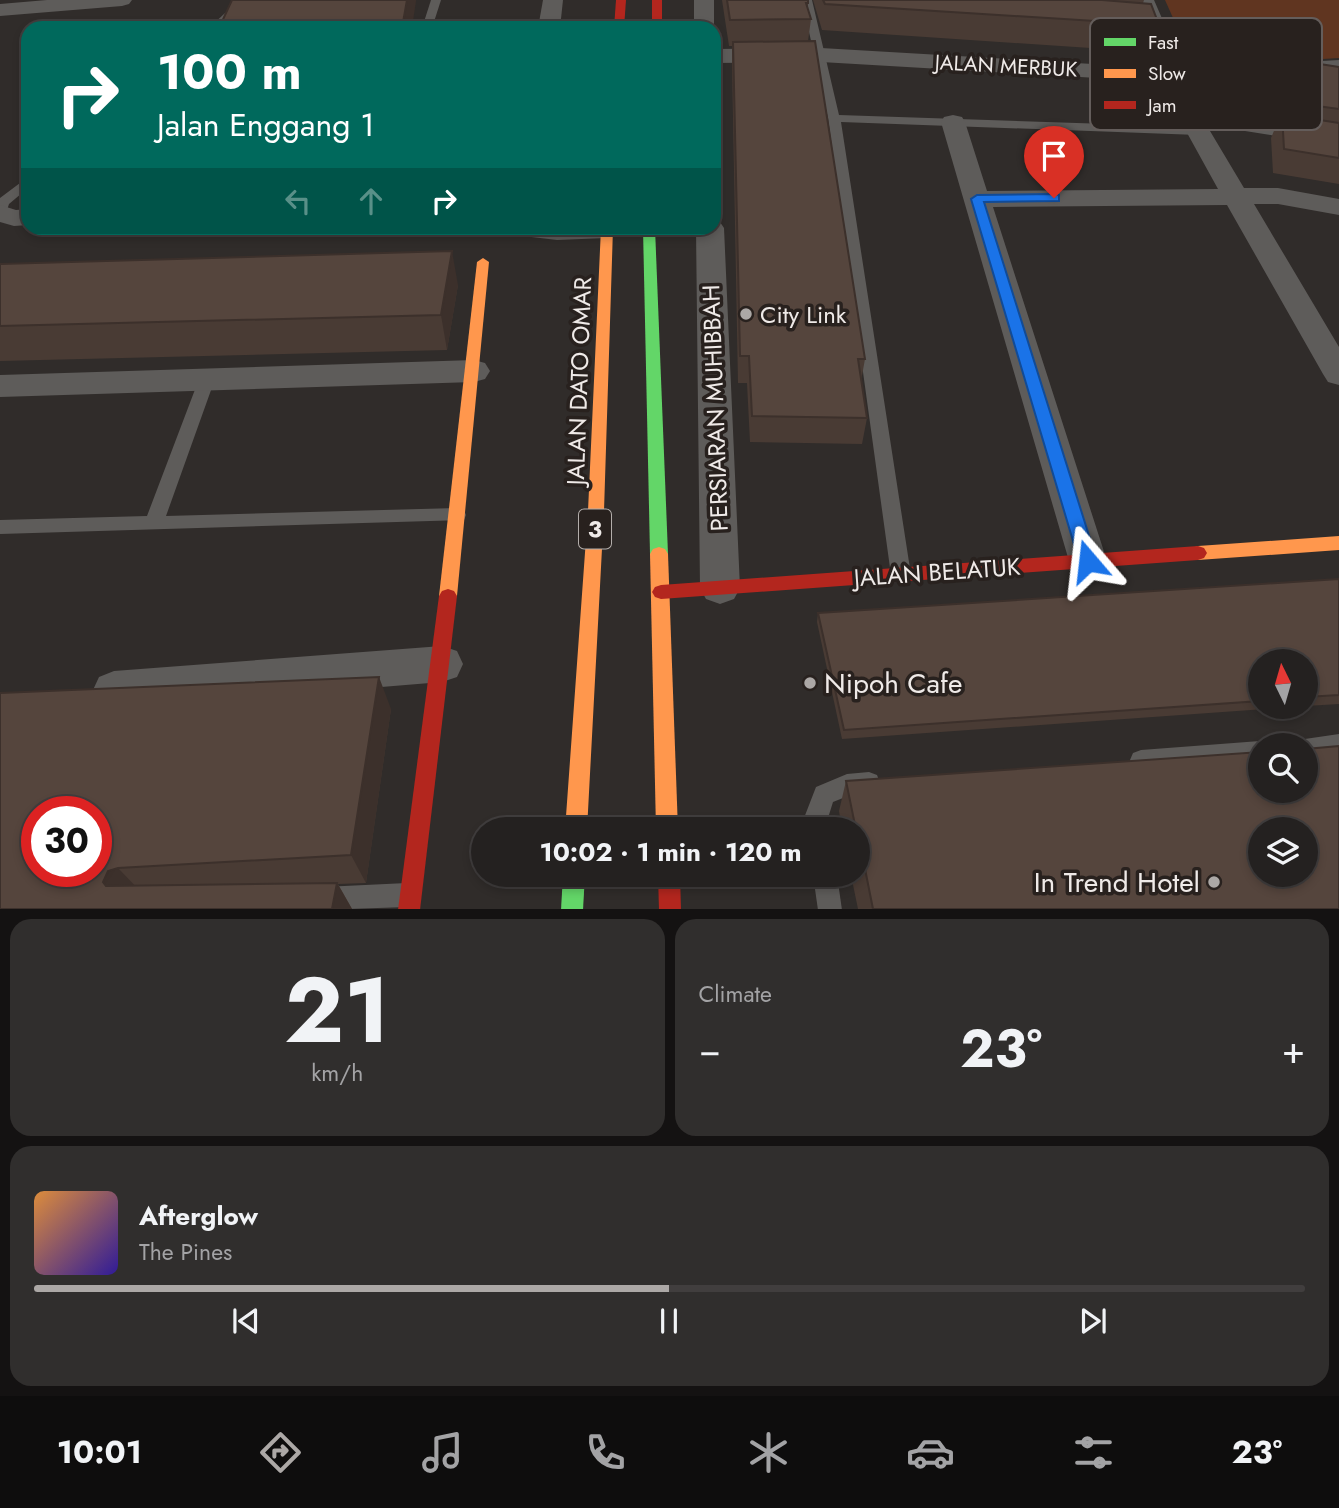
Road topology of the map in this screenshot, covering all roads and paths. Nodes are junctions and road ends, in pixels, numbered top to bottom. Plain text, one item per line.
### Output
1 (122, 0) edge
2 (245, 0) edge
3 (436, 0) edge
4 (553, 0) edge
5 (621, 0) edge
6 (657, 0) edge
7 (704, 0) edge
8 (807, 0) edge
9 (1144, 0) edge
10 (0, 10) edge
11 (1146, 18) edge
12 (222, 21) edge
13 (429, 21) edge
14 (550, 21) edge
15 (620, 21) edge
16 (657, 21) edge
17 (705, 21) edge
18 (821, 55) junction
19 (721, 56) edge
20 (1090, 71) edge
21 (834, 118) junction
22 (953, 122) junction
23 (1090, 124) edge
24 (1198, 130) edge
25 (1237, 130) edge
26 (1339, 142) edge
27 (21, 187) edge
28 (1235, 196) junction
29 (977, 199) junction
30 (1339, 207) edge
31 (0, 213) edge
32 (21, 218) edge
33 (547, 235) edge
34 (567, 235) edge
35 (607, 235) edge
36 (649, 235) edge
37 (710, 235) edge
38 (483, 262) dead end
39 (474, 371) junction
40 (1339, 374) edge
41 (207, 379) junction
42 (0, 386) edge
43 (457, 514) junction
44 (154, 523) junction
45 (0, 527) edge
46 (1339, 543) edge
47 (1088, 561) junction
48 (901, 575) junction
49 (720, 588) junction
50 (662, 592) junction
51 (442, 664) junction
52 (71, 694) edge
53 (1339, 744) edge
54 (1318, 746) edge
55 (1248, 752) edge
56 (1122, 762) edge
57 (888, 781) edge
58 (577, 817) edge
59 (667, 817) edge
60 (816, 817) edge
61 (573, 887) edge
62 (669, 887) edge
63 (827, 887) edge
64 (304, 901) edge
65 (410, 902) edge
66 (572, 909) edge
67 (670, 909) edge
68 (830, 909) edge

1 - 10 street
2 - 12 lane
3 - 13 lane
4 - 14 street
5 - 15 main road
6 - 16 main road
7 - 17 street
8 - 18 lane
9 - 11 street
18 - 19 street, JALAN MERBUK
18 - 20 street, JALAN MERBUK
18 - 21 lane
21 - 22 lane
21 - 48 lane
22 - 23 lane
22 - 29 street
24 - 28 street
25 - 26 lane
27 - 31 lane
28 - 29 street
28 - 30 street
28 - 40 street
29 - 47 street
31 - 32 street
33 - 34 lane
35 - 58 main road, JALAN DATO OMAR / 3
36 - 50 main road
37 - 49 street, PERSIARAN MUHIBBAH
38 - 39 main road
39 - 41 street
39 - 43 main road
41 - 42 street
41 - 44 lane
43 - 44 lane
43 - 51 main road
44 - 45 lane
46 - 47 main road, JALAN BELATUK
47 - 48 main road, JALAN BELATUK
48 - 49 main road, JALAN BELATUK
49 - 50 main road, JALAN BELATUK
50 - 59 main road
51 - 52 street
51 - 65 main road
53 - 54 lane
55 - 56 lane
57 - 60 lane
61 - 66 main road
62 - 67 main road
63 - 68 lane
64 - 65 lane

